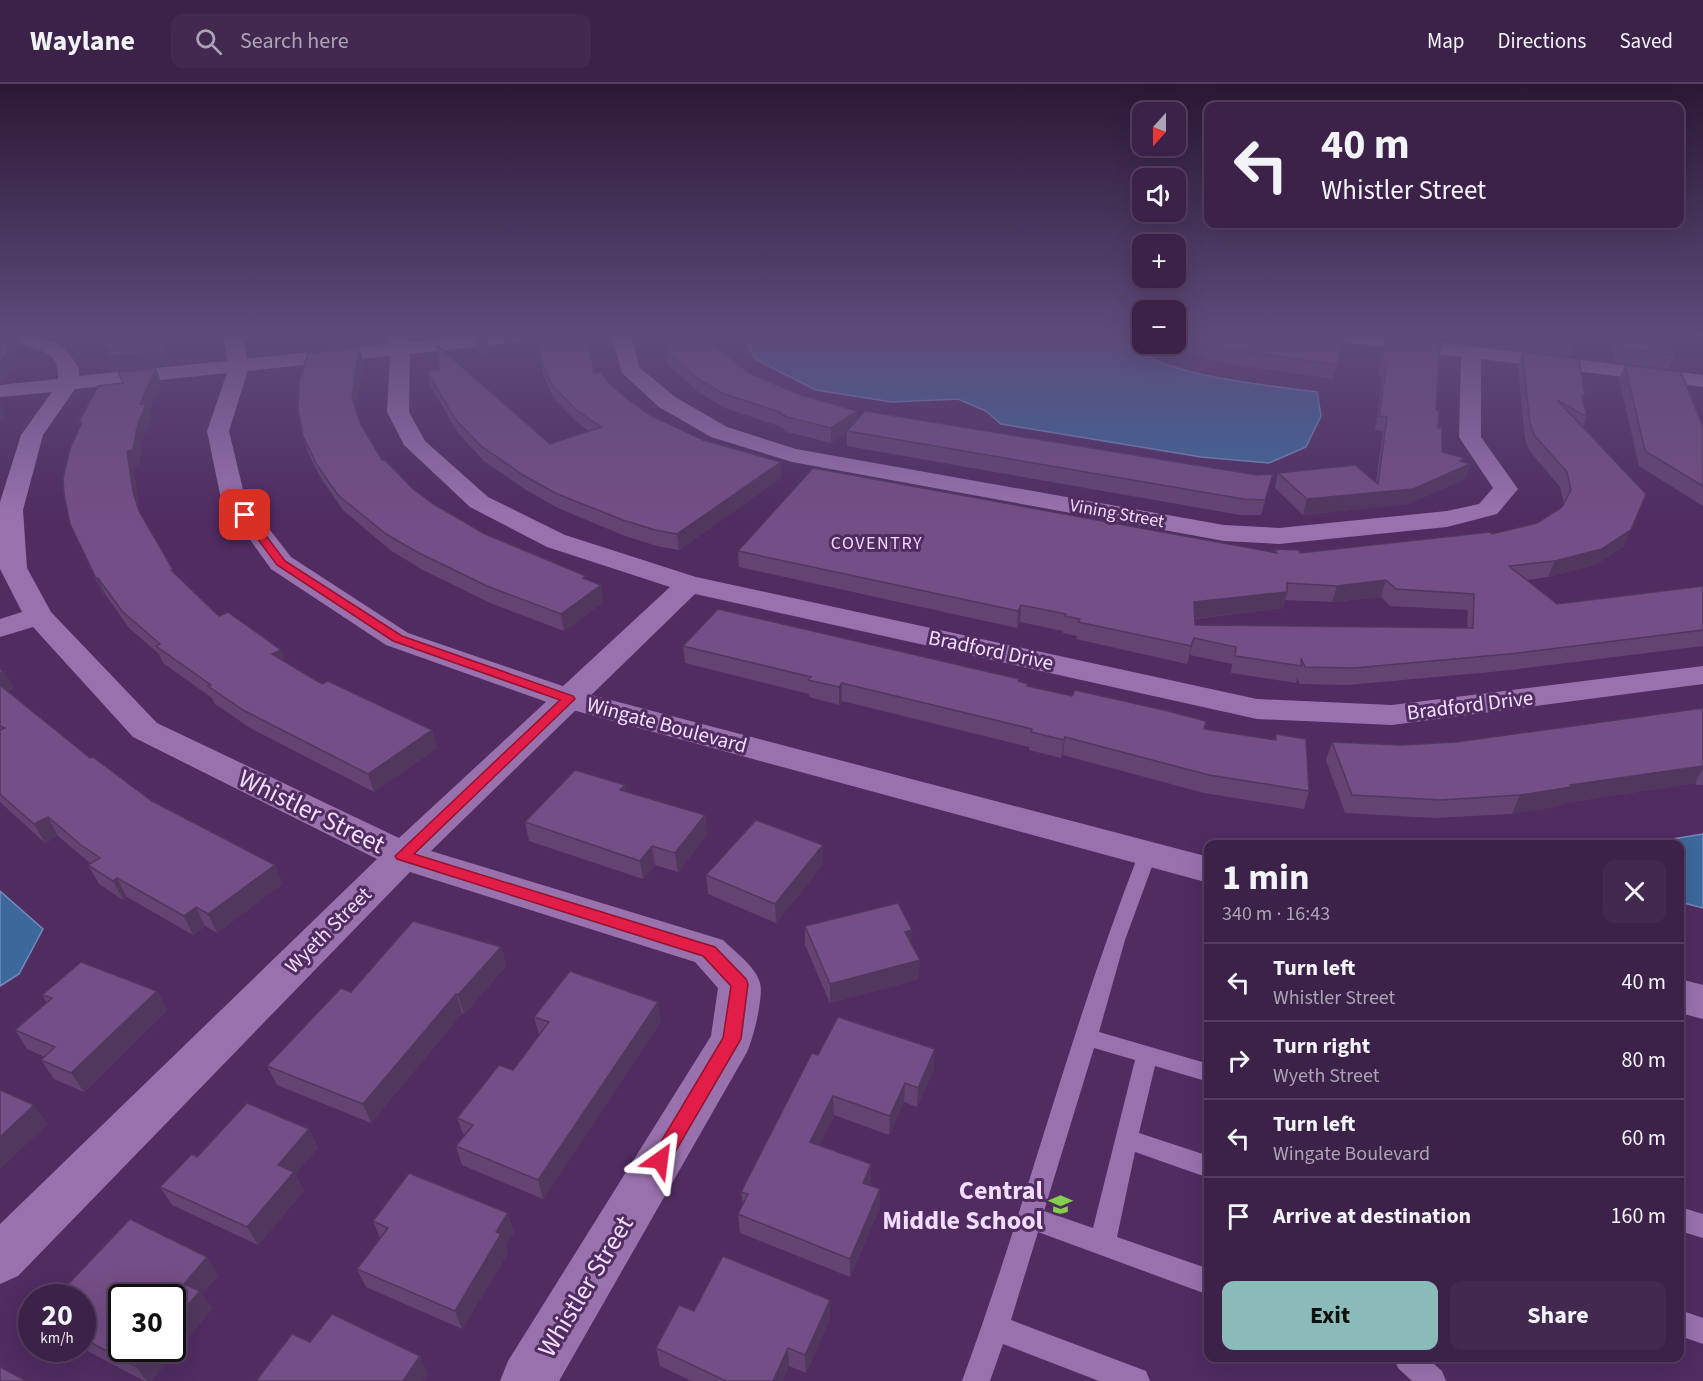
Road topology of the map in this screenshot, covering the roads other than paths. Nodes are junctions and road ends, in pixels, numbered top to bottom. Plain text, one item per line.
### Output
1 (58, 398) edge
2 (226, 398) edge
3 (398, 398) edge
4 (662, 398) edge
5 (1470, 398) edge
6 (5, 511) edge
7 (689, 584) junction
8 (39, 615) junction
9 (0, 628) edge
10 (1703, 675) edge
11 (569, 699) junction
12 (1148, 854) junction
13 (403, 856) junction
14 (1204, 869) edge
15 (1684, 997) edge
16 (1703, 1002) edge
17 (1086, 1037) junction
18 (1147, 1055) junction
19 (1204, 1072) edge
20 (1126, 1139) junction
21 (1204, 1165) edge
22 (1028, 1217) junction
23 (1684, 1220) edge
24 (1703, 1226) edge
25 (1102, 1245) junction
26 (0, 1259) edge
27 (1204, 1280) edge
28 (1684, 1324) edge
29 (994, 1328) junction
30 (1703, 1331) edge
31 (1412, 1362) edge
32 (528, 1381) edge
33 (976, 1381) edge
34 (1136, 1381) edge
35 (1432, 1381) edge

1 - 6 street, Whistler Street
2 - 11 street, Wingate Boulevard
3 - 7 street, Bradford Drive
4 - 5 street, Vining Street
6 - 8 street, Whistler Street
7 - 10 street, Bradford Drive
7 - 11 street, Wyeth Street
8 - 9 street
8 - 13 street, Whistler Street
11 - 12 street, Wingate Boulevard
11 - 13 street, Wyeth Street
12 - 14 street, Wingate Boulevard
12 - 17 lane
13 - 26 street, Wyeth Street
13 - 32 street, Whistler Street
15 - 16 street
17 - 18 lane
17 - 22 lane
18 - 19 lane
18 - 20 lane
20 - 21 lane
20 - 25 lane
22 - 25 lane
22 - 29 lane
23 - 24 lane
25 - 27 lane
28 - 30 lane
29 - 33 lane
29 - 34 lane
31 - 35 lane

